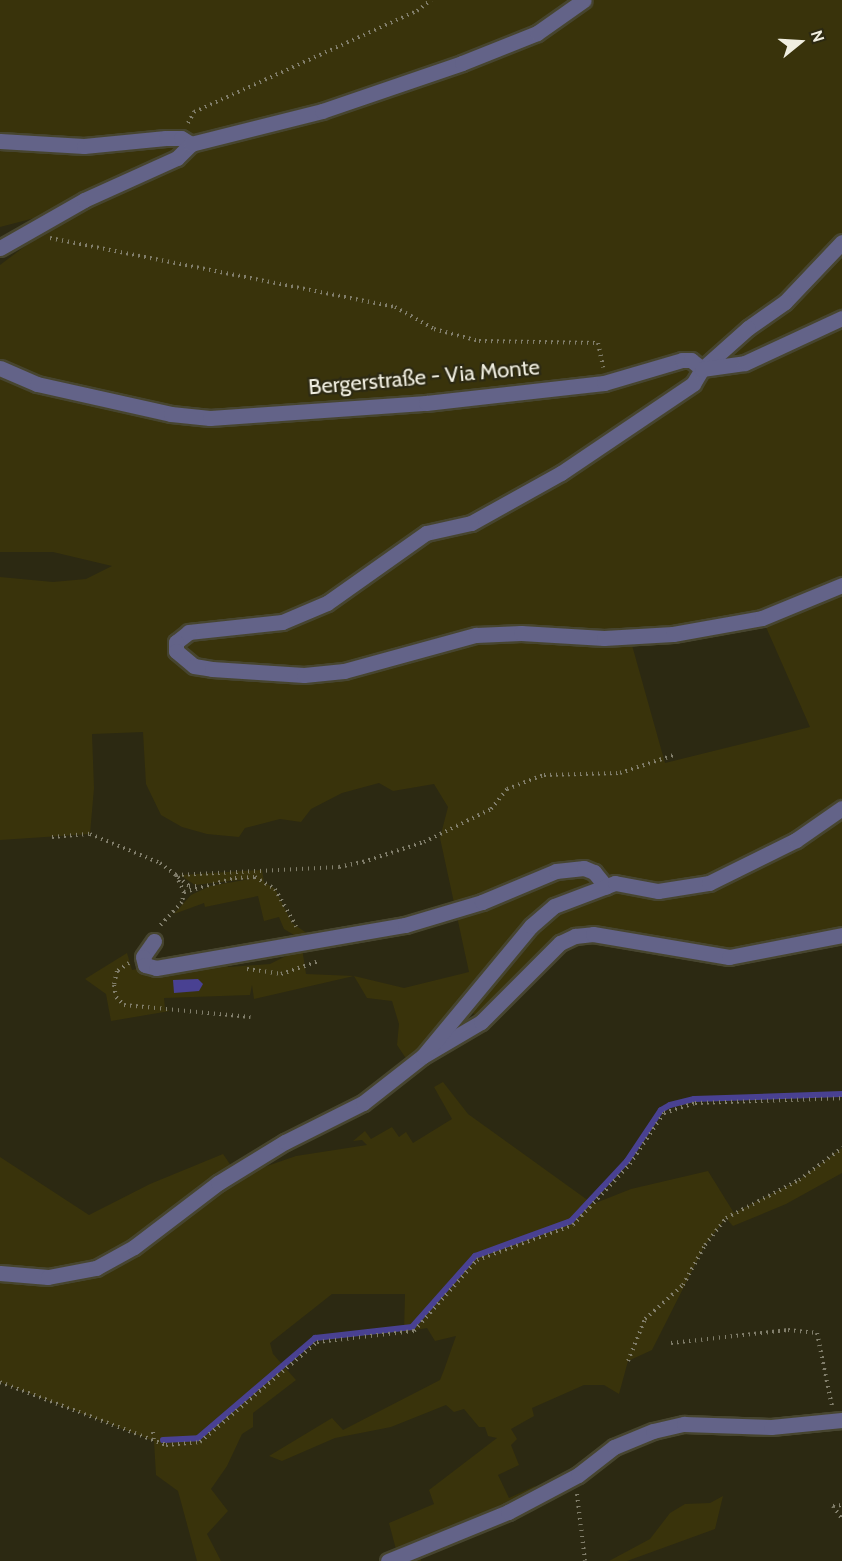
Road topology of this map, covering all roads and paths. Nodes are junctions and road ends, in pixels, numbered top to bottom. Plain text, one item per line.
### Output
1 (431, 0) edge
2 (584, 0) edge
3 (0, 141) edge
4 (186, 141) junction
5 (57, 231) dead end
6 (842, 242) edge
7 (0, 248) edge
8 (842, 318) edge
9 (0, 368) edge
10 (702, 369) junction
11 (604, 383) junction
12 (842, 585) edge
13 (674, 755) dead end
14 (842, 808) edge
15 (52, 837) dead end
16 (176, 875) junction
17 (209, 884) junction
18 (606, 887) junction
19 (184, 892) junction
20 (842, 935) edge
21 (317, 940) junction
22 (154, 941) joint
23 (234, 954) junction
24 (143, 957) junction
25 (319, 961) dead end
26 (250, 1017) dead end
27 (423, 1056) junction
28 (842, 1098) edge
29 (842, 1148) edge
30 (0, 1273) edge
31 (670, 1342) dead end
32 (628, 1361) dead end
33 (0, 1382) edge
34 (837, 1420) edge
35 (153, 1432) dead end
36 (154, 1441) junction
37 (578, 1475) junction
38 (842, 1505) edge
39 (842, 1519) edge
40 (388, 1561) edge
41 (585, 1561) edge

1 - 4 path
2 - 4 street
3 - 4 street
4 - 7 street
5 - 11 path
6 - 10 street
8 - 10 street, Bergerstraße - Via Monte
9 - 11 street, Bergerstraße - Via Monte
10 - 11 street, Bergerstraße - Via Monte
10 - 12 street
13 - 16 path
14 - 18 street
15 - 16 path
16 - 17 path
16 - 19 path
17 - 19 path
17 - 21 path
18 - 21 street
18 - 27 street
19 - 22 path
20 - 27 street
21 - 23 street
22 - 24 street
23 - 24 street
23 - 25 path
24 - 26 path
27 - 30 street
28 - 36 path
29 - 32 path
31 - 34 path
33 - 36 path
34 - 37 street
35 - 36 path
37 - 40 street
37 - 41 path
38 - 39 path

